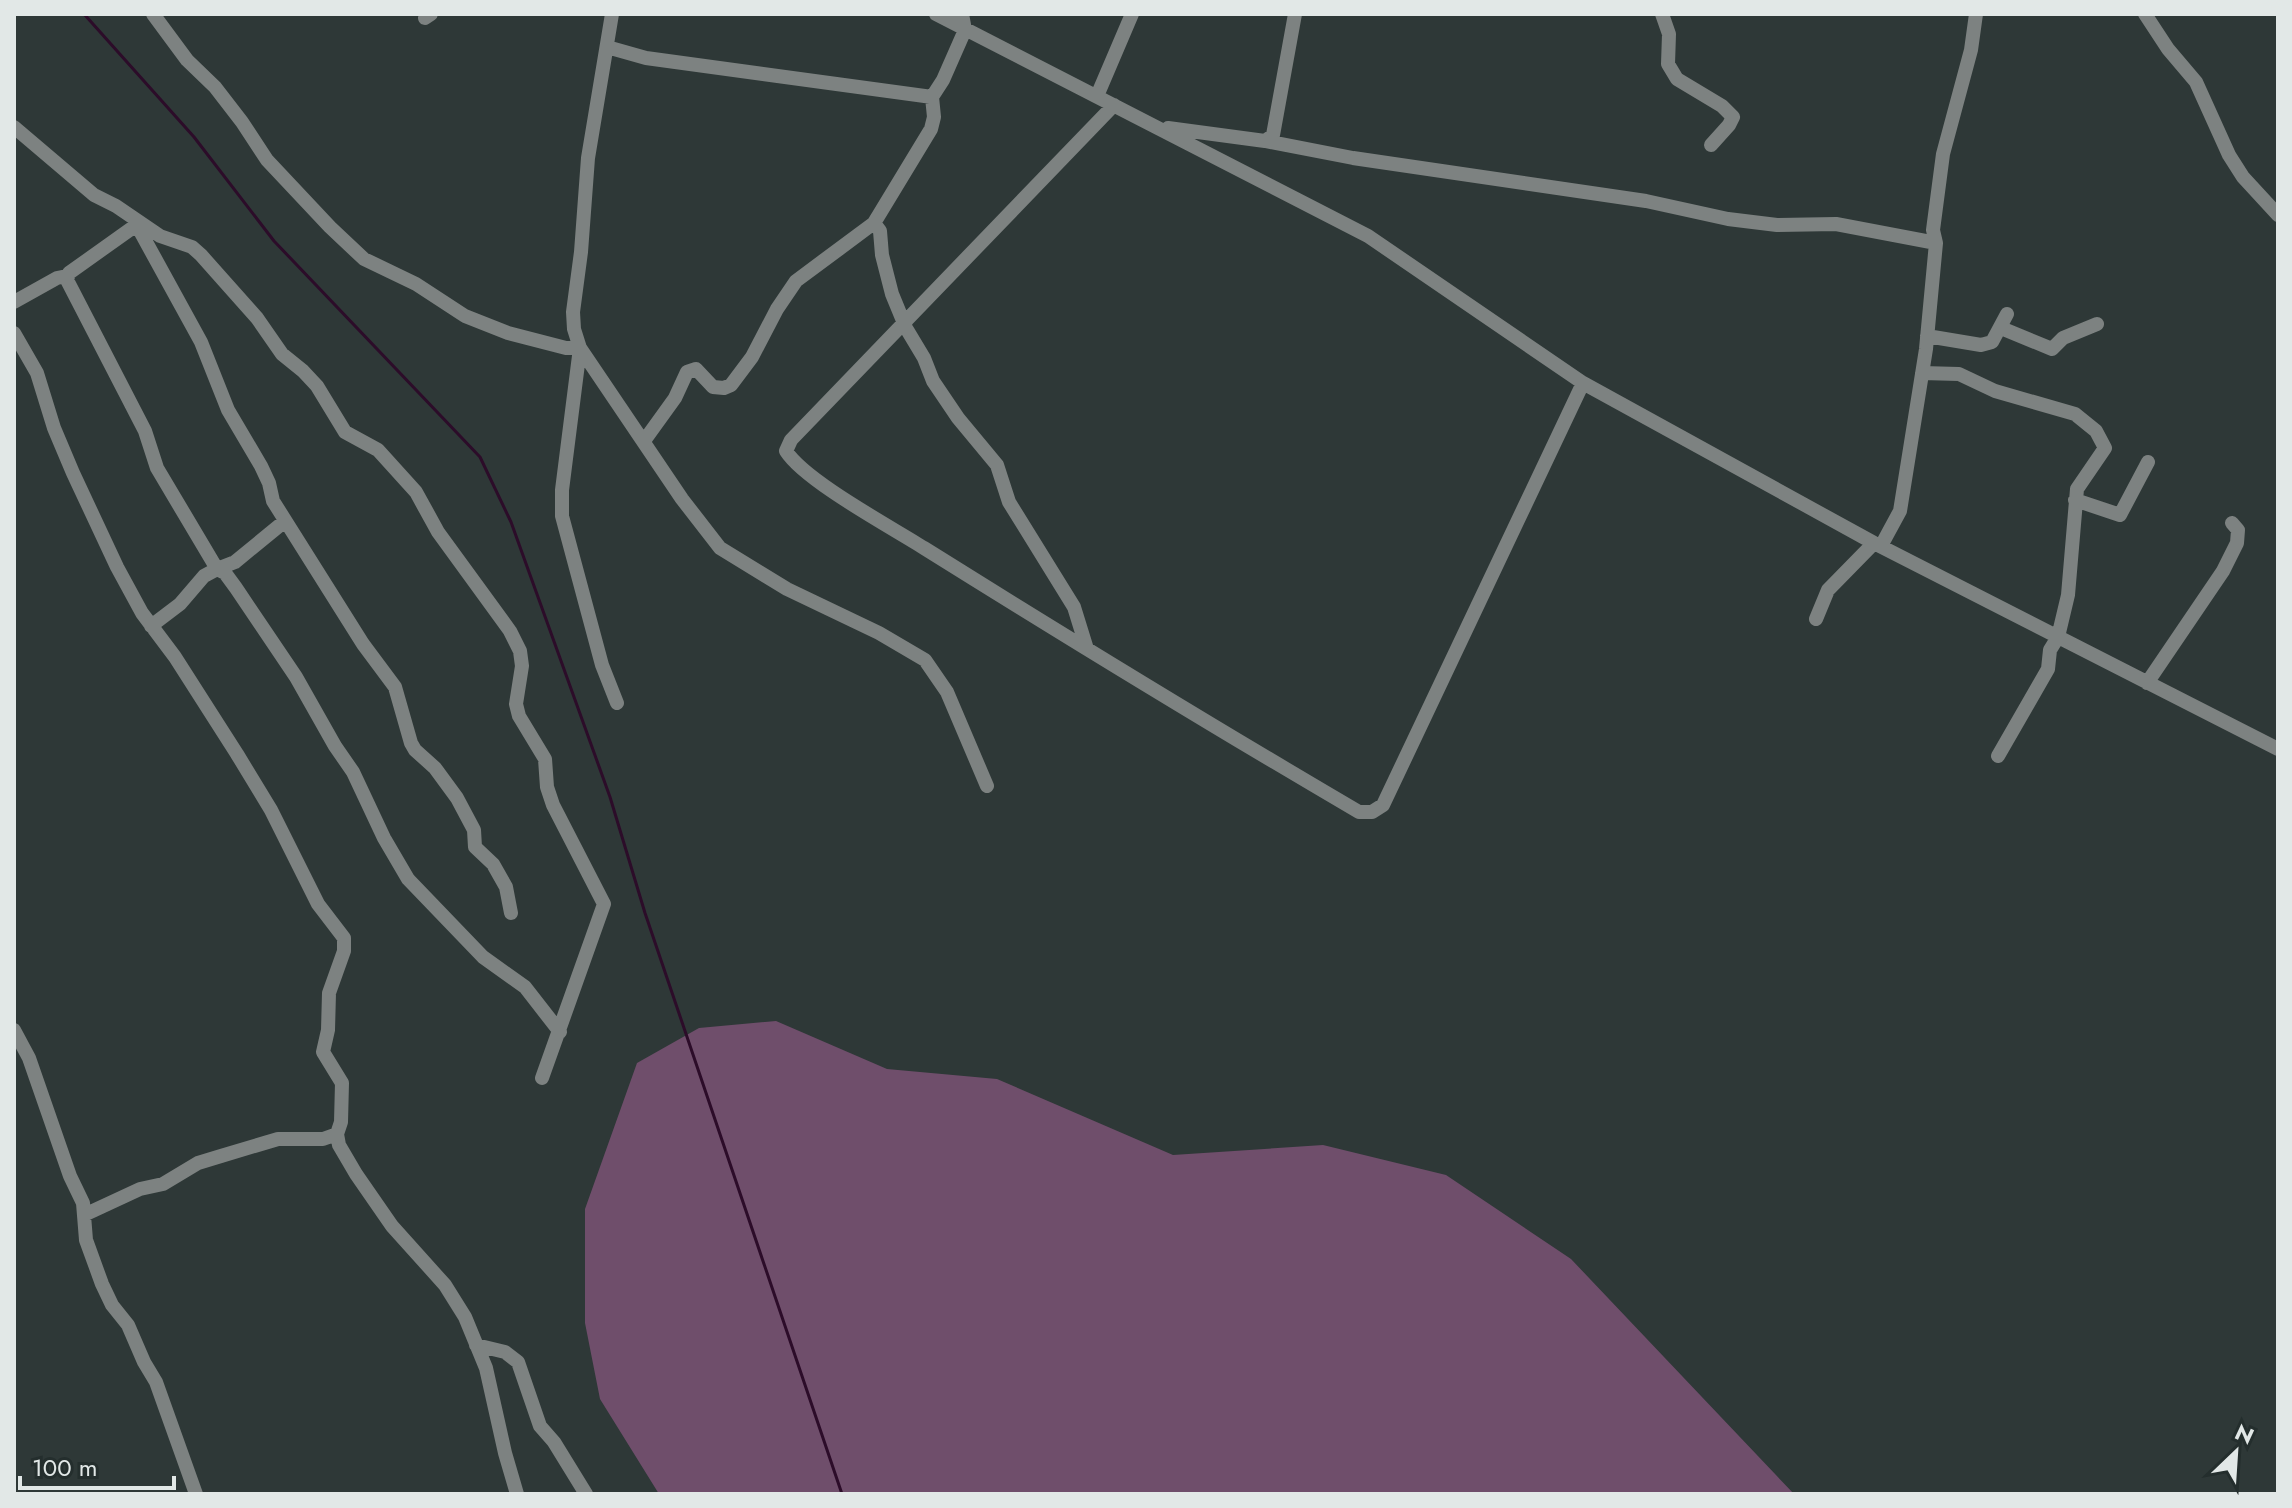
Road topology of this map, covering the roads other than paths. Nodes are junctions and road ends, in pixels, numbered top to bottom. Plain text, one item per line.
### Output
1 (153, 14) edge
2 (936, 14) edge
3 (1132, 14) edge
4 (1295, 14) edge
5 (1662, 14) edge
6 (1976, 14) edge
7 (2145, 14) edge
8 (610, 17) edge
9 (963, 21) edge
10 (607, 47) junction
11 (1097, 96) junction
12 (932, 97) junction
13 (1114, 105) junction
14 (1155, 126) junction
15 (14, 127) edge
16 (1265, 141) junction
17 (1711, 145) dead end
18 (2278, 215) edge
19 (134, 223) junction
20 (874, 223) junction
21 (1936, 243) junction
22 (67, 276) junction
23 (14, 302) edge
24 (904, 323) junction
25 (2097, 324) dead end
26 (14, 333) edge
27 (1927, 336) junction
28 (580, 348) junction
29 (1922, 373) junction
30 (1583, 383) junction
31 (644, 441) junction
32 (2148, 462) dead end
33 (2075, 500) junction
34 (285, 521) junction
35 (2232, 523) dead end
36 (1878, 544) junction
37 (217, 569) junction
38 (1816, 619) dead end
39 (151, 626) junction
40 (2058, 637) junction
41 (1087, 649) junction
42 (2147, 683) junction
43 (617, 703) dead end
44 (2278, 749) edge
45 (1998, 756) dead end
46 (987, 786) dead end
47 (511, 913) dead end
48 (14, 1030) edge
49 (560, 1032) junction
50 (542, 1078) dead end
51 (337, 1134) junction
52 (84, 1215) junction
53 (476, 1345) junction
54 (196, 1494) edge
55 (517, 1494) edge
56 (586, 1494) edge

1 - 28 street
2 - 9 street
3 - 11 street
4 - 16 street
5 - 17 street
6 - 21 street
7 - 18 street
8 - 10 street
9 - 11 street
9 - 12 street
10 - 12 street
10 - 28 street
11 - 13 street
12 - 20 street
13 - 14 street
13 - 24 street
14 - 16 street
14 - 30 street
15 - 19 street
16 - 21 street
19 - 22 street
19 - 34 street
19 - 49 street
20 - 24 street
20 - 31 street
21 - 27 street
22 - 23 street
22 - 37 street
24 - 41 street
24 - 41 street
25 - 27 street
26 - 39 street
27 - 29 street
28 - 31 street
28 - 43 street
29 - 33 street
29 - 36 street
30 - 36 street
30 - 41 street
31 - 46 street
32 - 33 street
33 - 40 street
34 - 37 street
34 - 47 street
35 - 42 street
36 - 38 street
36 - 40 street
37 - 39 street
37 - 49 street
39 - 51 street
40 - 42 street
40 - 45 street
42 - 44 street
48 - 52 street
49 - 50 street
51 - 52 street
51 - 53 street
52 - 54 street
53 - 55 street
53 - 56 street

